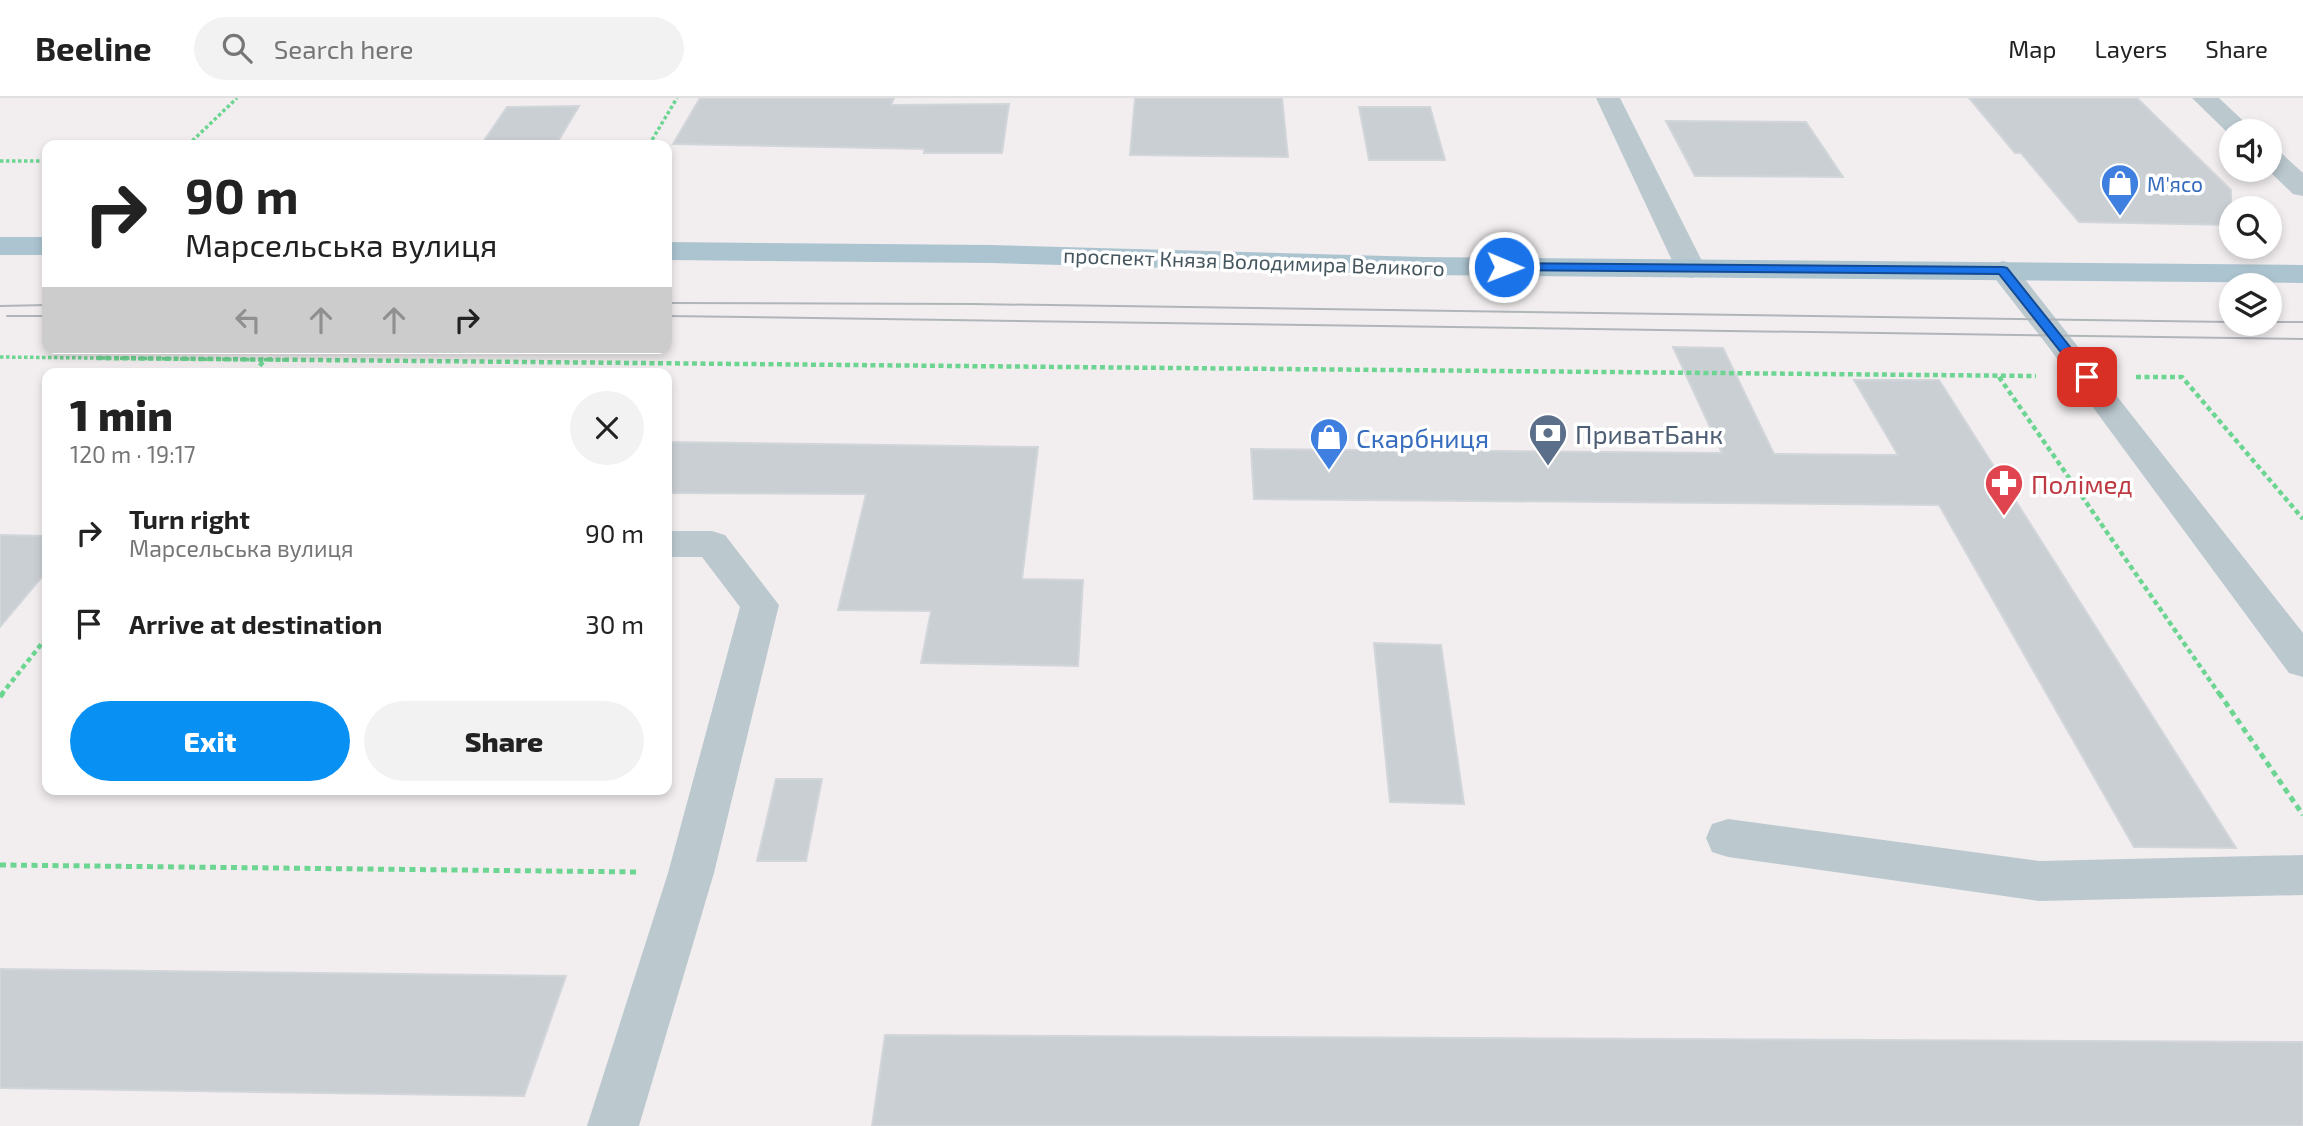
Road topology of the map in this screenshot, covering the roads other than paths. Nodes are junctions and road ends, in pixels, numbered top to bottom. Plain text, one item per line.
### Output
1 (1608, 98) edge
2 (2204, 98) edge
3 (2228, 119) edge
4 (2282, 168) edge
5 (2303, 188) edge
6 (0, 246) edge
7 (42, 246) edge
8 (672, 251) edge
9 (1691, 269) junction
10 (2003, 270) junction
11 (2303, 274) edge
12 (672, 544) edge
13 (2303, 662) edge
14 (1728, 838) dead end
15 (2303, 875) edge
16 (612, 1126) edge

1 - 9 street
2 - 3 street
4 - 5 street
6 - 7 main road
8 - 9 main road, проспект Князя Володимира Великого
9 - 10 main road, проспект Князя Володимира Великого
10 - 11 main road, проспект Князя Володимира Великого
10 - 13 street
12 - 16 street
14 - 15 street

